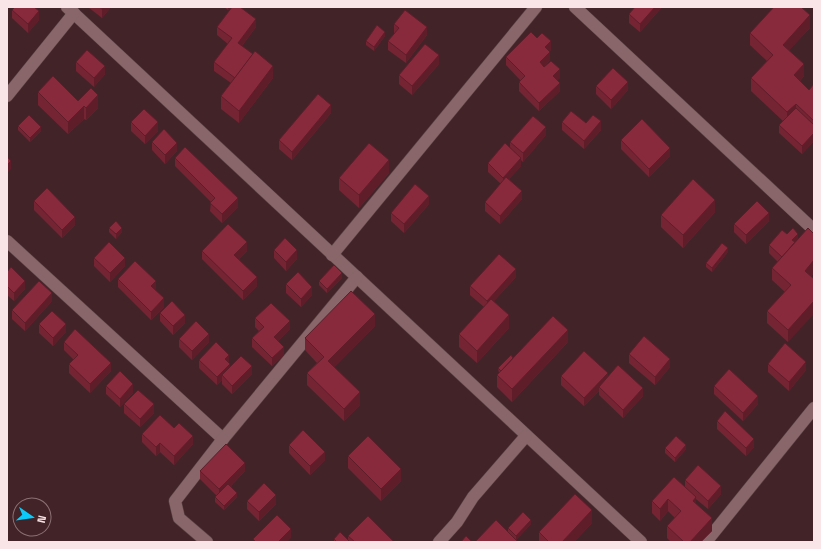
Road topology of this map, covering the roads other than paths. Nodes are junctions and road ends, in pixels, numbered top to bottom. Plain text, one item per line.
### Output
1 (536, 7) edge
2 (575, 7) edge
3 (71, 10) edge
4 (7, 96) edge
5 (814, 230) edge
6 (7, 241) edge
7 (332, 255) junction
8 (356, 277) junction
9 (814, 408) edge
10 (526, 436) junction
11 (223, 440) junction
12 (207, 542) edge
13 (439, 542) edge
14 (641, 542) edge
15 (706, 542) edge

1 - 7 street
2 - 5 street
3 - 4 street
3 - 7 street
6 - 11 street
7 - 8 street
8 - 10 street
8 - 11 street
9 - 15 street
10 - 13 street
10 - 14 street
11 - 12 street

